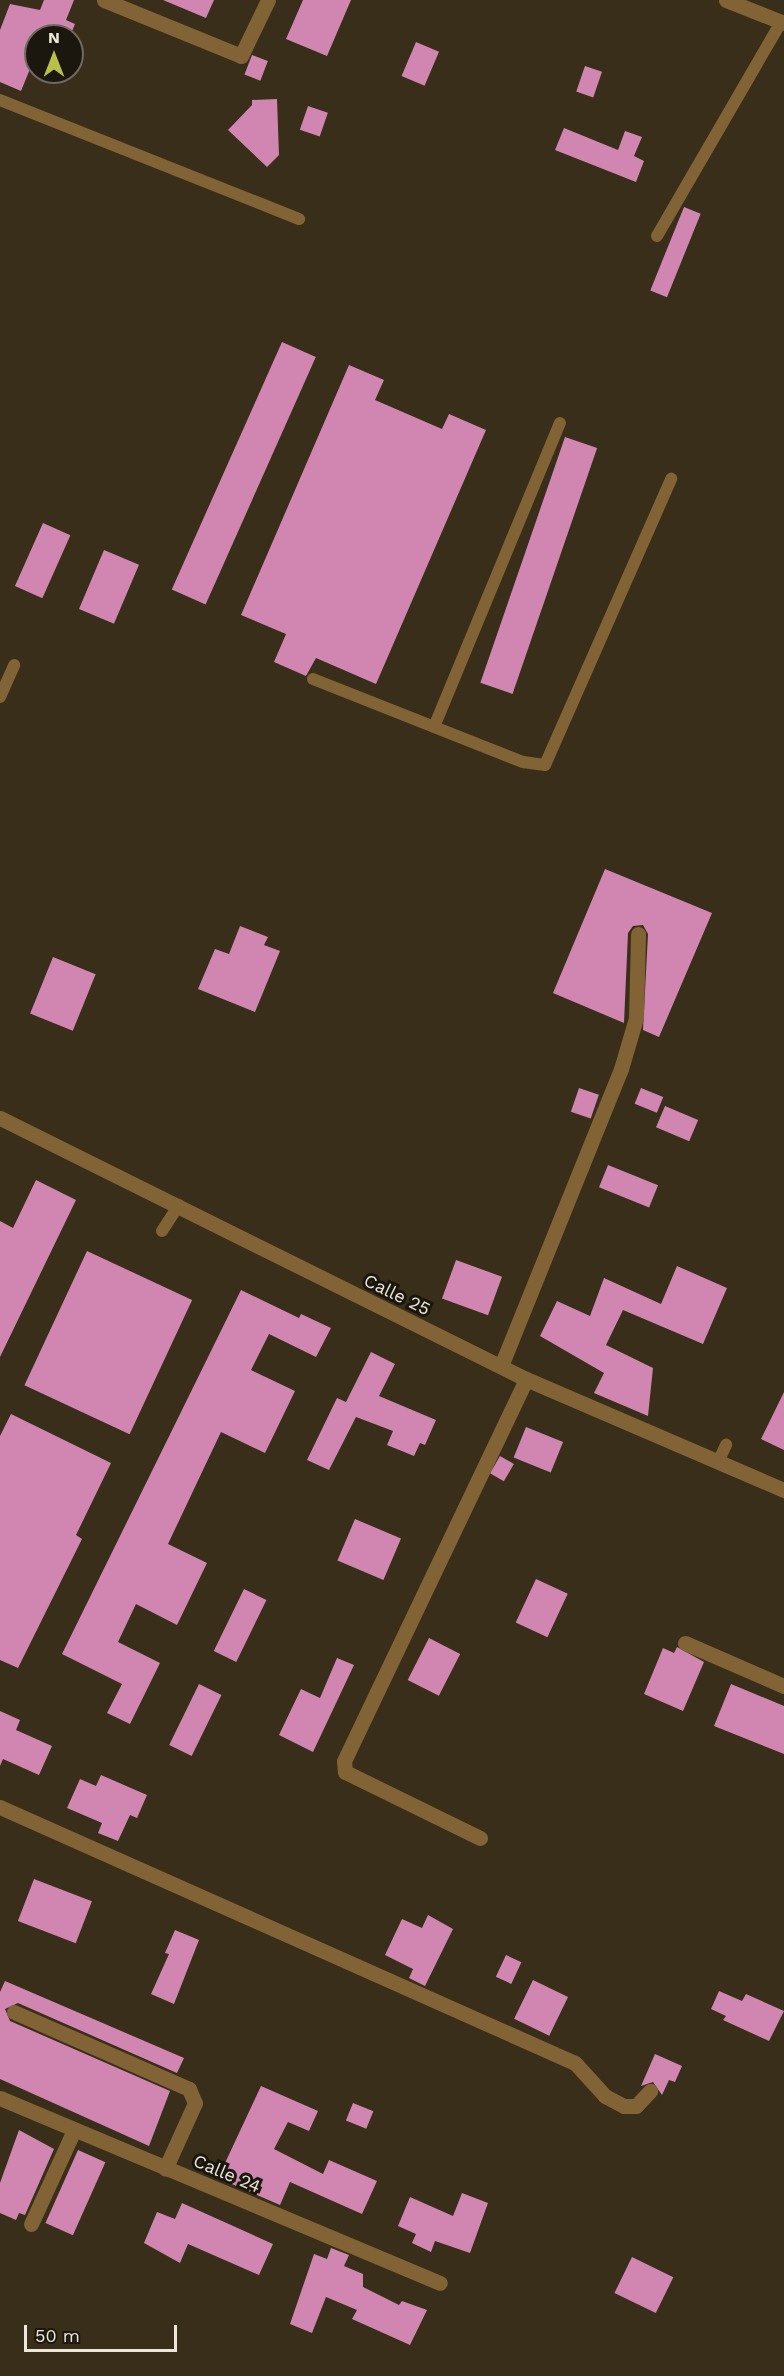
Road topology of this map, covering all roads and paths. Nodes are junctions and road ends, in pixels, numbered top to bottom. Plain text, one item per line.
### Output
1 (104, 0) edge
2 (268, 0) edge
3 (726, 0) edge
4 (782, 23) edge
5 (0, 100) edge
6 (299, 219) dead end
7 (657, 236) dead end
8 (560, 423) dead end
9 (671, 478) dead end
10 (14, 665) dead end
11 (313, 679) dead end
12 (0, 697) edge
13 (434, 727) junction
14 (638, 934) dead end
15 (0, 1118) edge
16 (179, 1205) junction
17 (162, 1231) dead end
18 (501, 1366) junction
19 (526, 1379) junction
20 (726, 1445) dead end
21 (719, 1460) junction
22 (784, 1490) edge
23 (685, 1643) dead end
24 (784, 1686) edge
25 (0, 1807) edge
26 (480, 1838) dead end
27 (14, 2012) dead end
28 (650, 2091) dead end
29 (0, 2098) edge
30 (74, 2130) junction
31 (165, 2169) junction
32 (31, 2224) dead end
33 (440, 2283) dead end

1 - 2 street
3 - 4 street
4 - 7 lane
5 - 6 lane
8 - 13 lane
9 - 13 lane
10 - 12 lane
11 - 13 lane
14 - 18 street
15 - 16 street, Calle 25
16 - 17 lane
16 - 18 street, Calle 25
18 - 19 street, Calle 25
19 - 21 street, Calle 25
19 - 26 street
20 - 21 lane
21 - 22 street, Calle 25
23 - 24 street
25 - 28 street
27 - 31 street
29 - 30 street, Calle 24
30 - 31 street, Calle 24
30 - 32 street
31 - 33 street, Calle 24

